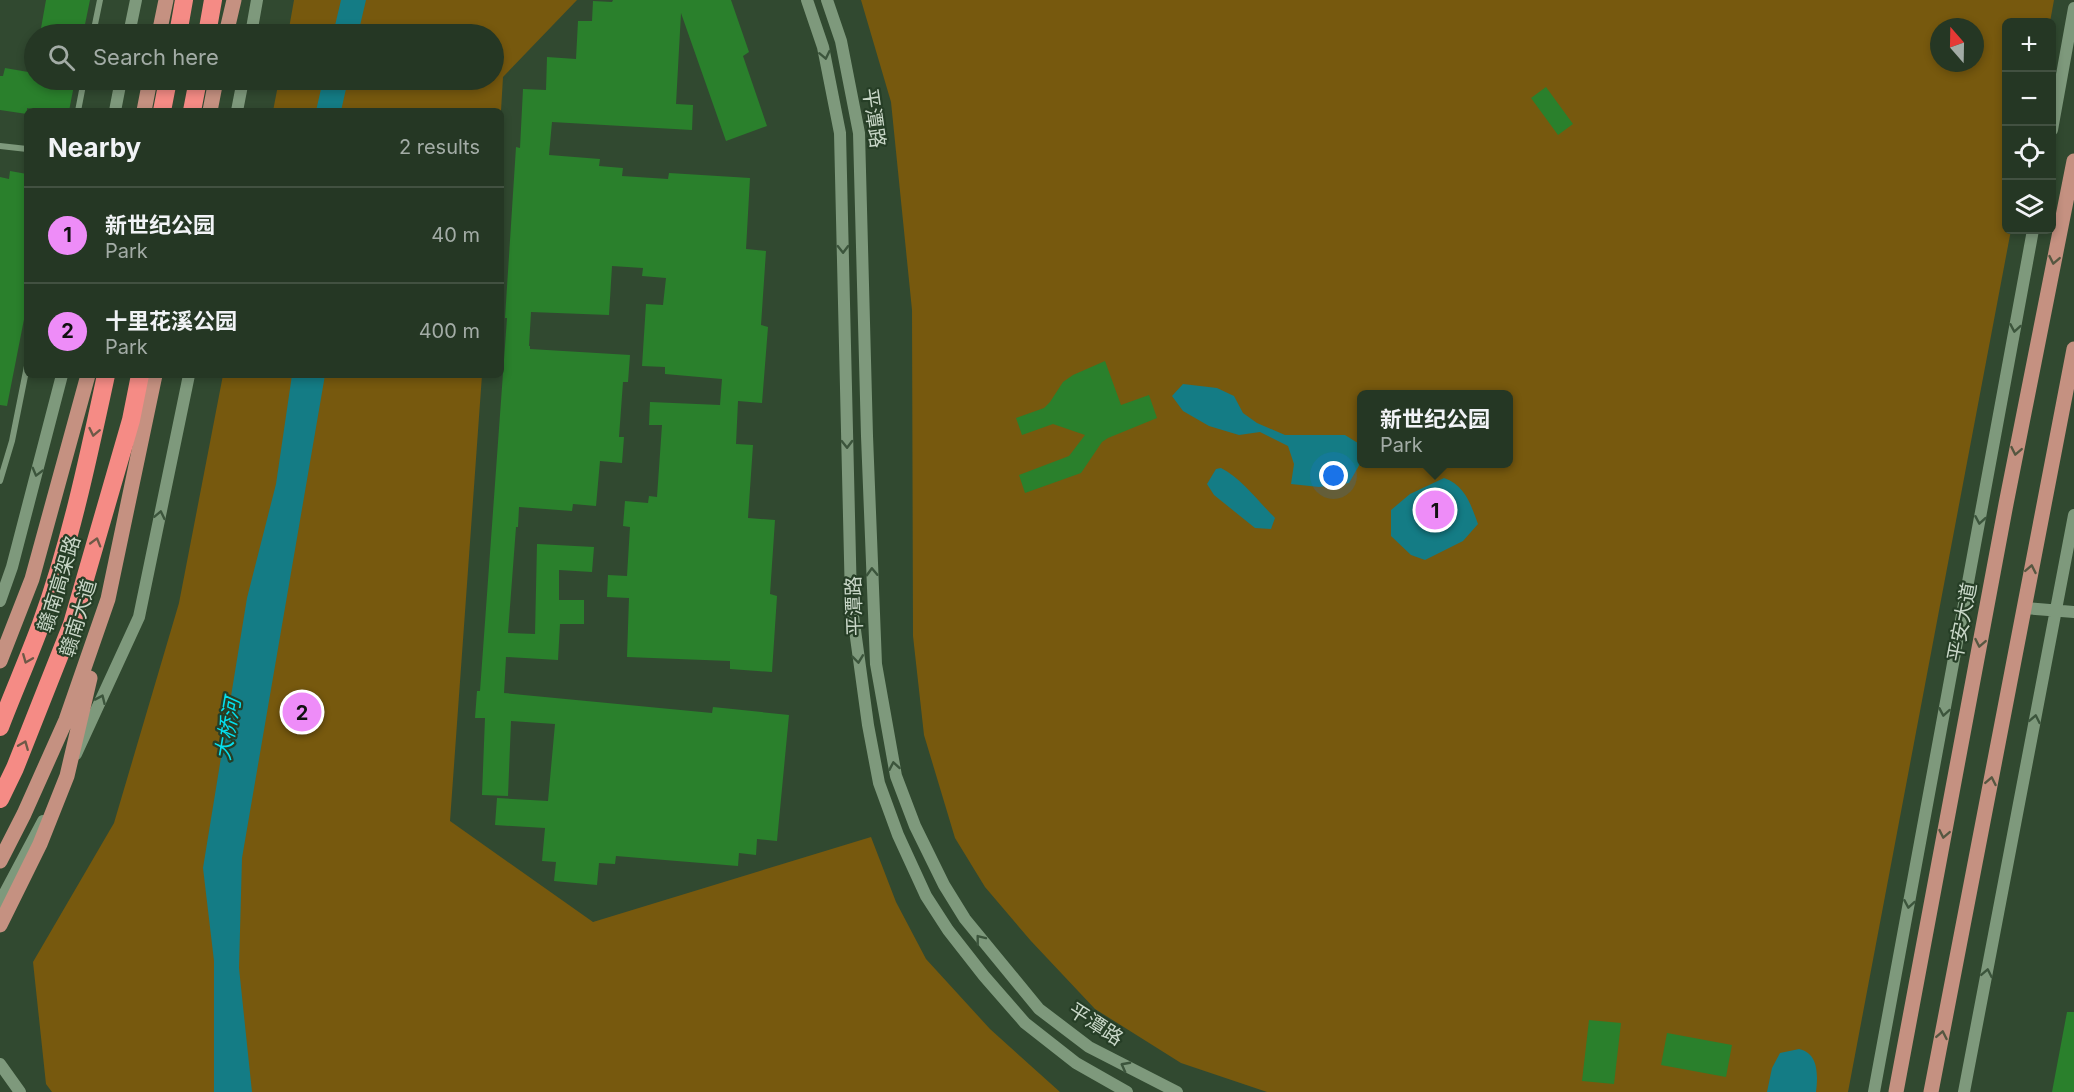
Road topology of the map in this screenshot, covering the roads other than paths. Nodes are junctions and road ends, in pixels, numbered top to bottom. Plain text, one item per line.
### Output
1 (100, 0) edge
2 (136, 0) edge
3 (166, 0) edge
4 (184, 0) edge
5 (213, 0) edge
6 (234, 0) edge
7 (257, 0) edge
8 (807, 0) edge
9 (827, 0) edge
10 (2074, 8) edge
11 (95, 24) edge
12 (131, 24) edge
13 (161, 24) edge
14 (180, 24) edge
15 (209, 24) edge
16 (228, 24) edge
17 (253, 24) edge
18 (82, 90) edge
19 (119, 90) edge
20 (148, 90) edge
21 (166, 90) edge
22 (196, 90) edge
23 (214, 90) edge
24 (241, 90) edge
25 (79, 108) edge
26 (116, 108) edge
27 (145, 108) edge
28 (163, 108) edge
29 (193, 108) edge
30 (211, 108) edge
31 (238, 108) edge
32 (2053, 126) edge
33 (0, 146) edge
34 (24, 149) edge
35 (2074, 161) edge
36 (2032, 234) edge
37 (2074, 349) edge
38 (25, 378) edge
39 (61, 378) edge
40 (87, 378) edge
41 (105, 378) edge
42 (139, 378) edge
43 (154, 378) edge
44 (188, 378) edge
45 (0, 481) edge
46 (2074, 515) edge
47 (32, 579) junction
48 (108, 599) junction
49 (0, 601) edge
50 (2024, 608) junction
51 (2056, 611) junction
52 (2074, 612) edge
53 (0, 651) edge
54 (0, 661) edge
55 (0, 727) edge
56 (67, 776) junction
57 (0, 799) edge
58 (0, 861) edge
59 (0, 902) edge
60 (0, 925) edge
61 (0, 1064) edge
62 (20, 1092) edge
63 (1127, 1092) edge
64 (1177, 1092) edge
65 (1874, 1092) edge
66 (1896, 1092) edge
67 (1931, 1092) edge
68 (1964, 1092) edge

1 - 11 street
2 - 12 street
3 - 13 main road
4 - 14 highway
5 - 15 highway
6 - 16 main road
7 - 17 street
8 -> 63 street, 平潭路
64 -> 9 street, 平潭路
10 - 32 street
18 - 25 street
19 - 26 street
20 - 27 main road
21 - 28 highway
22 - 29 highway
23 - 30 main road
24 - 31 street
33 - 34 street
35 -> 66 main road, 平安大道
36 -> 65 street, 平安大道
50 -> 37 main road
38 - 45 street
39 -> 49 street
40 - 47 main road
41 -> 55 highway, 赣南高架路
57 -> 42 highway, 赣南高架路
43 - 48 main road, 赣南大道
56 -> 44 street
46 - 51 street
47 - 53 main road
47 - 54 main road
48 - 56 main road
48 - 58 main road, 赣南大道
50 - 51 street
67 -> 50 main road
51 - 52 street
68 -> 51 street
56 - 59 street
56 - 60 main road
61 - 62 street

